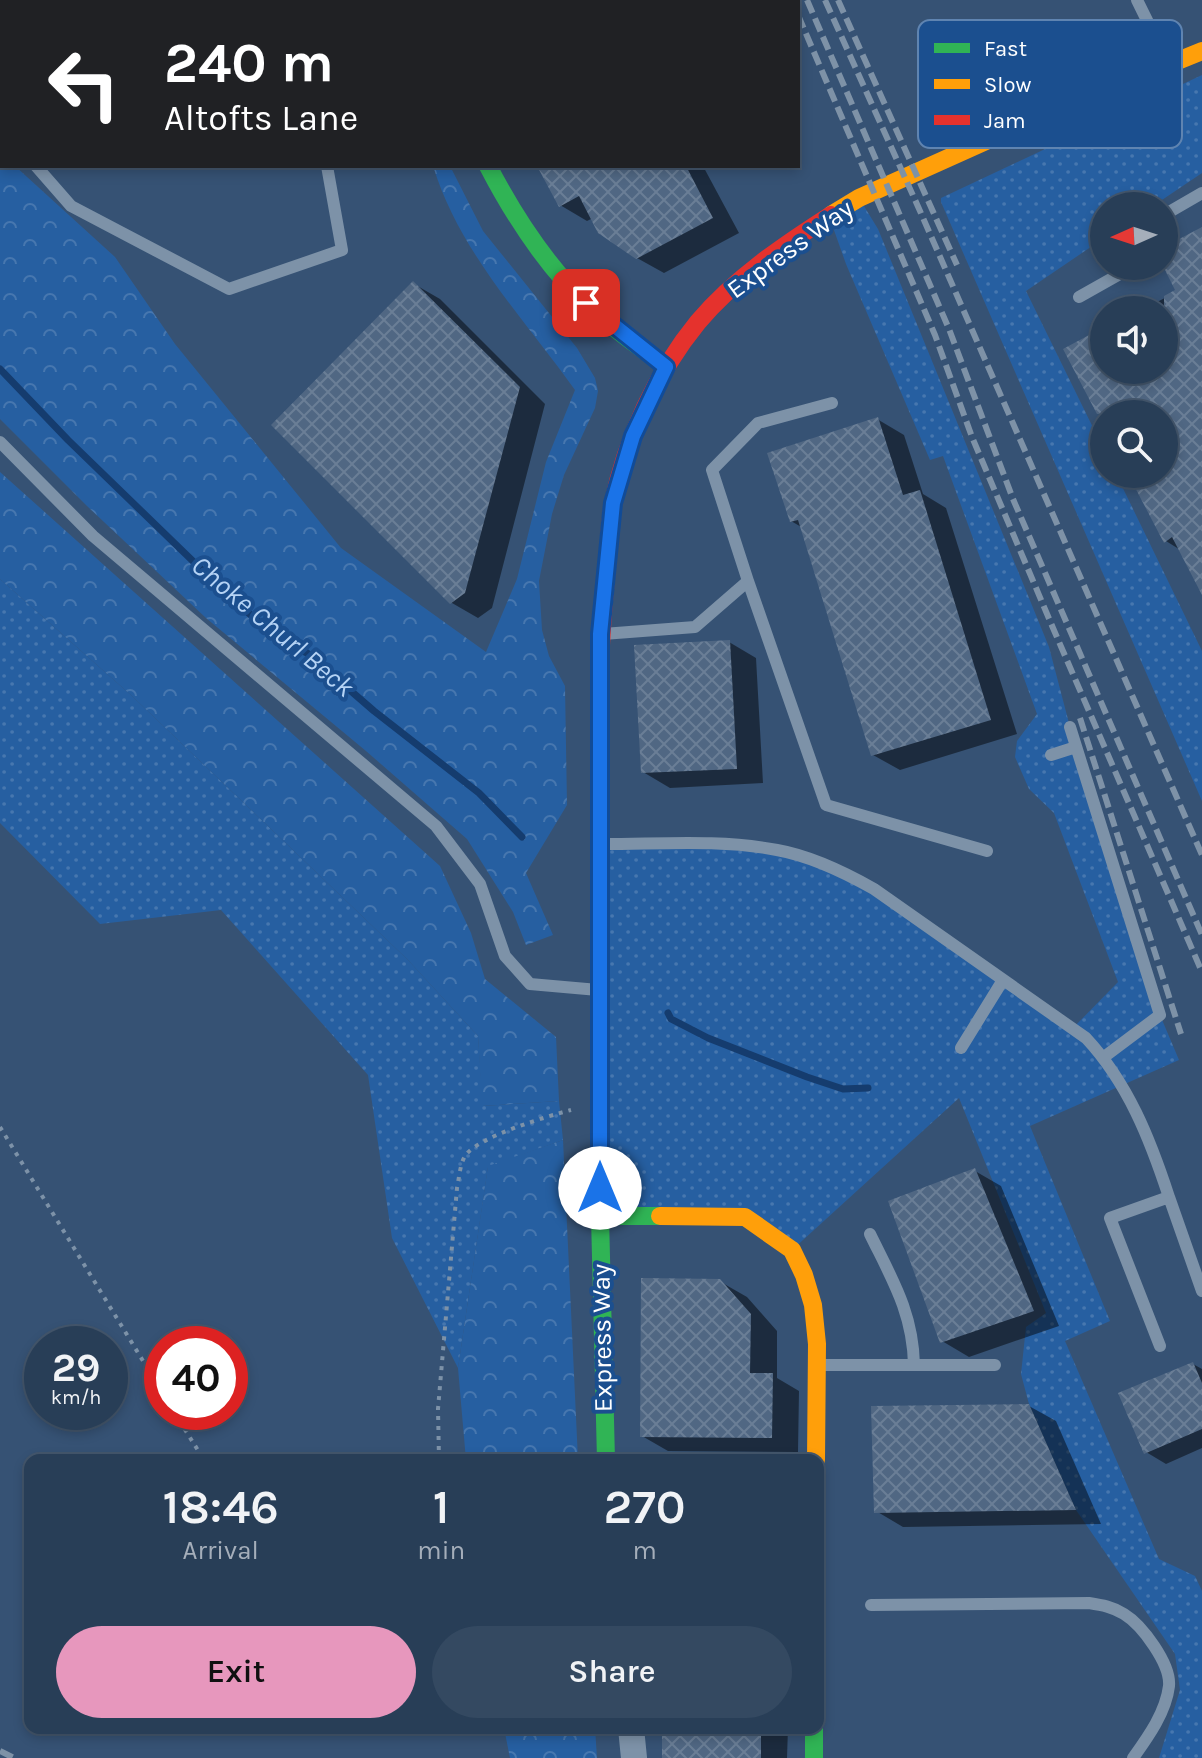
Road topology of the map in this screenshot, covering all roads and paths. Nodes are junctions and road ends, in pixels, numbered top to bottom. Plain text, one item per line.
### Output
1 (1137, 0) edge
2 (1147, 20) edge
3 (1202, 51) edge
4 (1182, 59) edge
5 (970, 148) edge
6 (38, 168) edge
7 (327, 168) edge
8 (489, 168) edge
9 (1202, 193) edge
10 (1178, 207) edge
11 (1109, 280) edge
12 (1079, 297) dead end
13 (666, 367) junction
14 (832, 403) dead end
15 (0, 442) edge
16 (748, 581) junction
17 (600, 634) junction
18 (1070, 727) dead end
19 (1076, 747) junction
20 (1051, 755) dead end
21 (601, 844) junction
22 (987, 851) dead end
23 (1003, 980) junction
24 (601, 990) junction
25 (961, 1048) dead end
26 (1104, 1057) junction
27 (600, 1103) junction
28 (0, 1127) edge
29 (1169, 1197) junction
30 (600, 1216) junction
31 (870, 1234) dead end
32 (1202, 1291) edge
33 (1160, 1346) dead end
34 (144, 1363) edge
35 (817, 1365) junction
36 (914, 1365) junction
37 (995, 1365) dead end
38 (185, 1430) edge
39 (200, 1454) edge
40 (439, 1454) edge
41 (606, 1454) edge
42 (816, 1454) edge
43 (871, 1605) dead end
44 (632, 1734) edge
45 (814, 1734) edge
46 (634, 1758) edge
47 (814, 1758) edge
48 (1133, 1758) edge

1 - 2 lane
3 - 4 street, Express Way
5 - 13 street, Express Way
6 - 7 lane
8 - 13 street
9 - 10 lane
11 - 12 lane
13 - 17 street, Express Way
14 - 16 lane
15 - 24 lane
16 - 17 lane
16 - 22 lane
17 - 21 street, Express Way
18 - 19 lane
19 - 20 lane
19 - 26 lane
21 - 23 lane
21 - 24 street, Express Way
23 - 25 lane
23 - 26 lane
24 - 27 street, Express Way
26 - 29 lane
27 - 30 street, Express Way
27 - 40 path
28 - 34 path
29 - 32 lane
29 - 33 lane
30 - 35 street
30 - 41 street, Express Way
31 - 36 lane
35 - 36 lane
35 - 42 street
36 - 37 lane
38 - 39 path
43 - 48 lane
44 - 46 street
45 - 47 street

